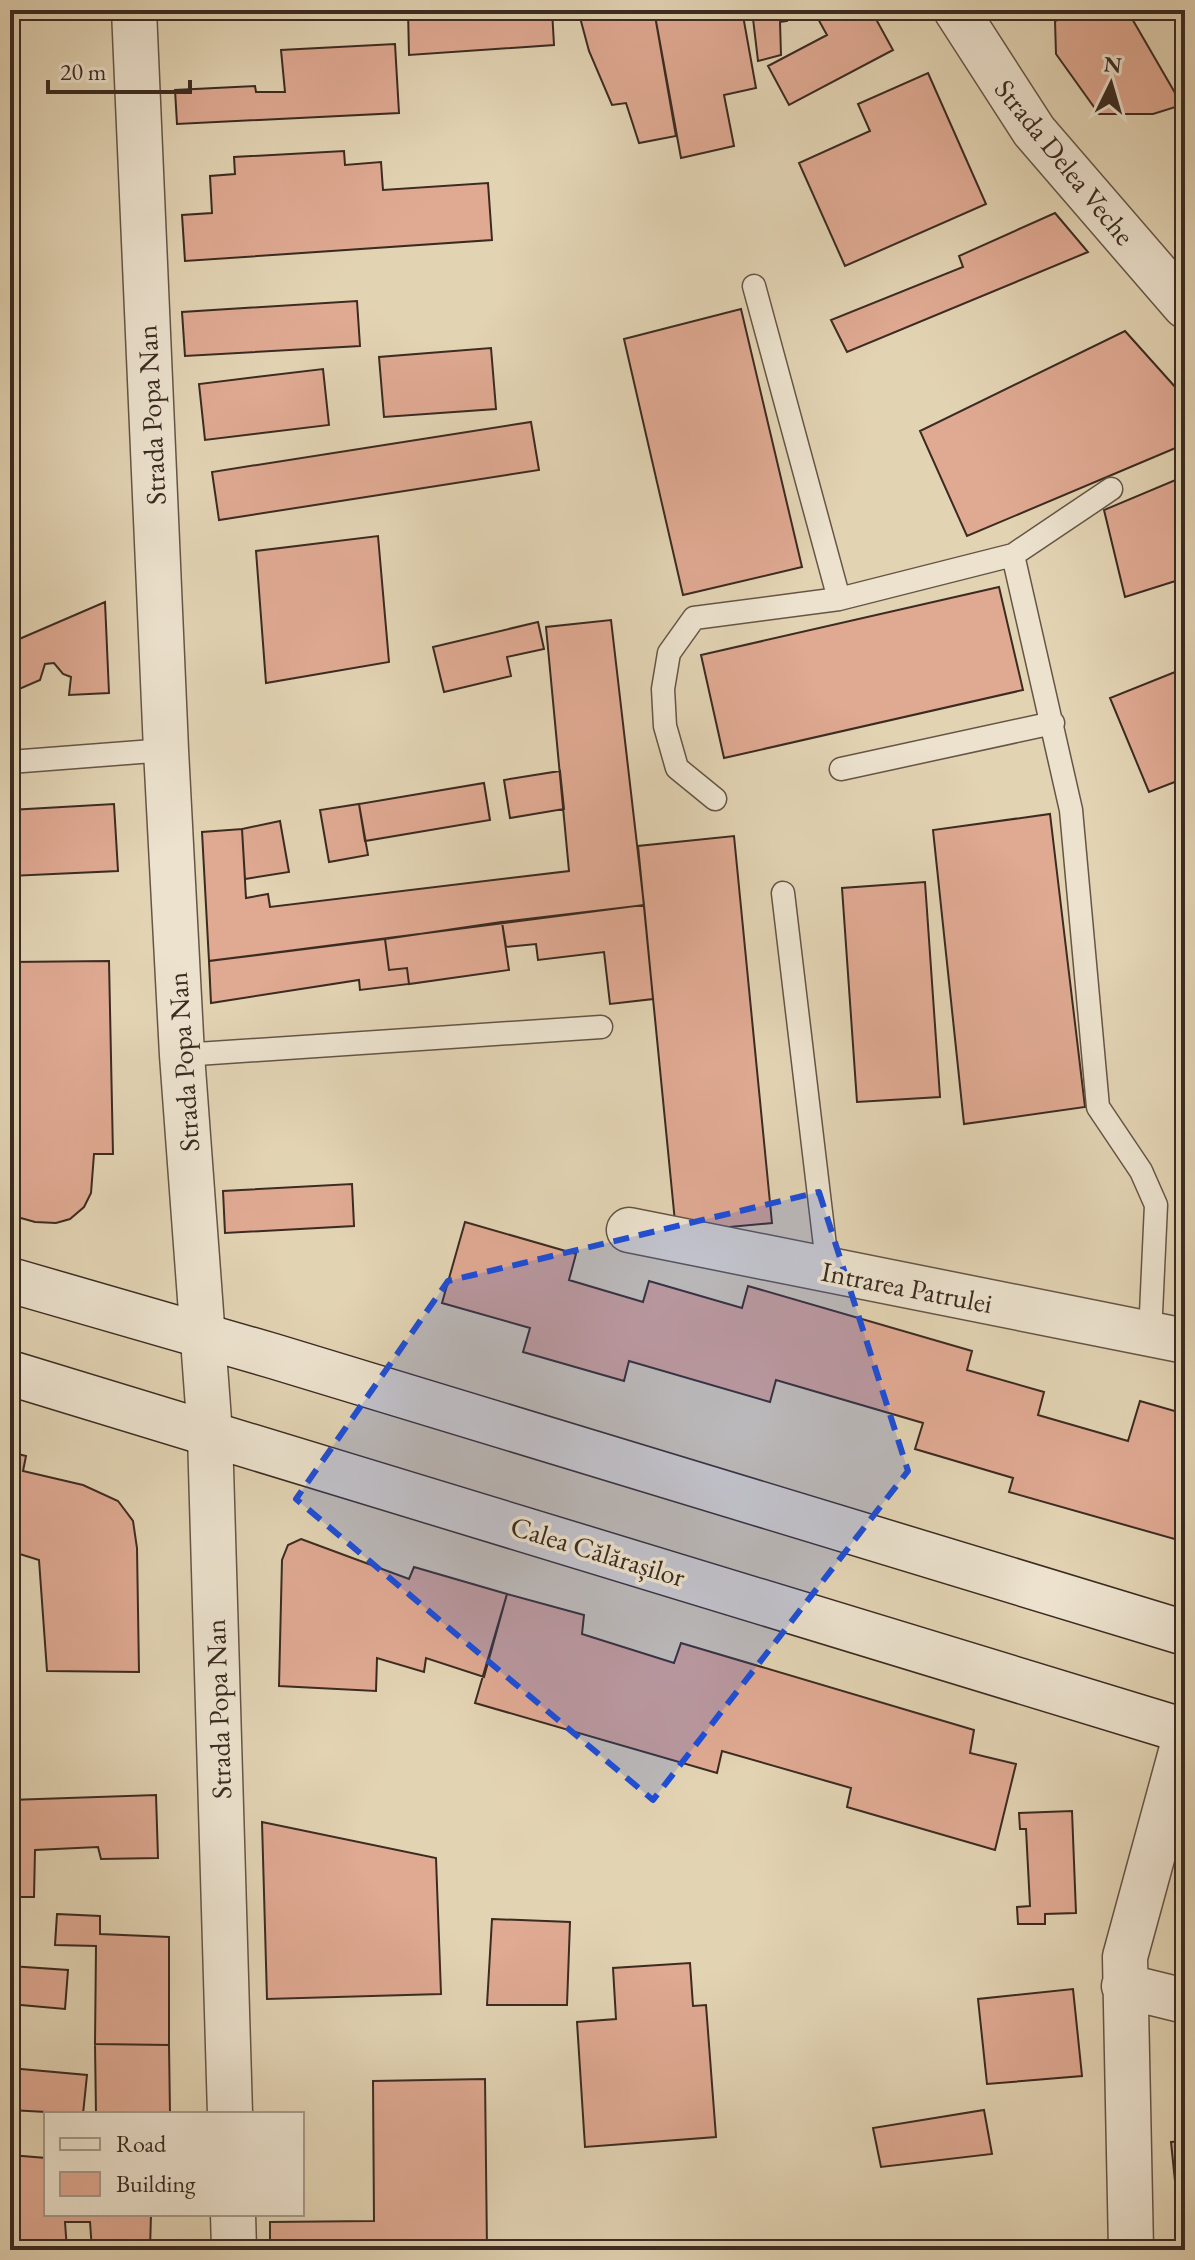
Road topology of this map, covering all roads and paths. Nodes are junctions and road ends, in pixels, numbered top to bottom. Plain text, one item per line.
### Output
1 (134, 10) edge
2 (956, 10) edge
3 (754, 286) dead end
4 (1185, 306) edge
5 (1111, 489) dead end
6 (1013, 555) junction
7 (839, 599) junction
8 (1053, 723) junction
9 (166, 750) junction
10 (10, 762) edge
11 (841, 769) dead end
12 (715, 799) dead end
13 (783, 893) dead end
14 (601, 1027) dead end
15 (182, 1055) junction
16 (629, 1230) dead end
17 (828, 1271) junction
18 (10, 1280) edge
19 (204, 1335) junction
20 (1168, 1338) edge
21 (10, 1373) edge
22 (210, 1434) junction
23 (1185, 1633) edge
24 (1185, 1734) edge
25 (1124, 1986) junction
26 (1185, 2001) edge
27 (230, 2112) edge
28 (233, 2216) edge
29 (234, 2250) edge
30 (1131, 2250) edge

1 - 9 street, Strada Popa Nan
2 - 4 street, Strada Delea Veche
3 - 7 lane
5 - 6 lane
6 - 7 lane
6 - 8 lane
7 - 12 lane
8 - 11 lane
8 - 20 lane
9 - 10 lane
9 - 15 street, Strada Popa Nan
13 - 17 lane
14 - 15 lane
15 - 19 street, Strada Popa Nan
16 - 17 street, Intrarea Patrulei
17 - 20 street, Intrarea Patrulei
18 - 19 street
19 - 22 street, Strada Popa Nan
19 - 23 street
21 - 22 street, Calea Călărașilor
22 - 24 street, Calea Călărașilor
22 - 27 street, Strada Popa Nan
24 - 25 street
25 - 26 street
25 - 30 street
28 - 29 street

